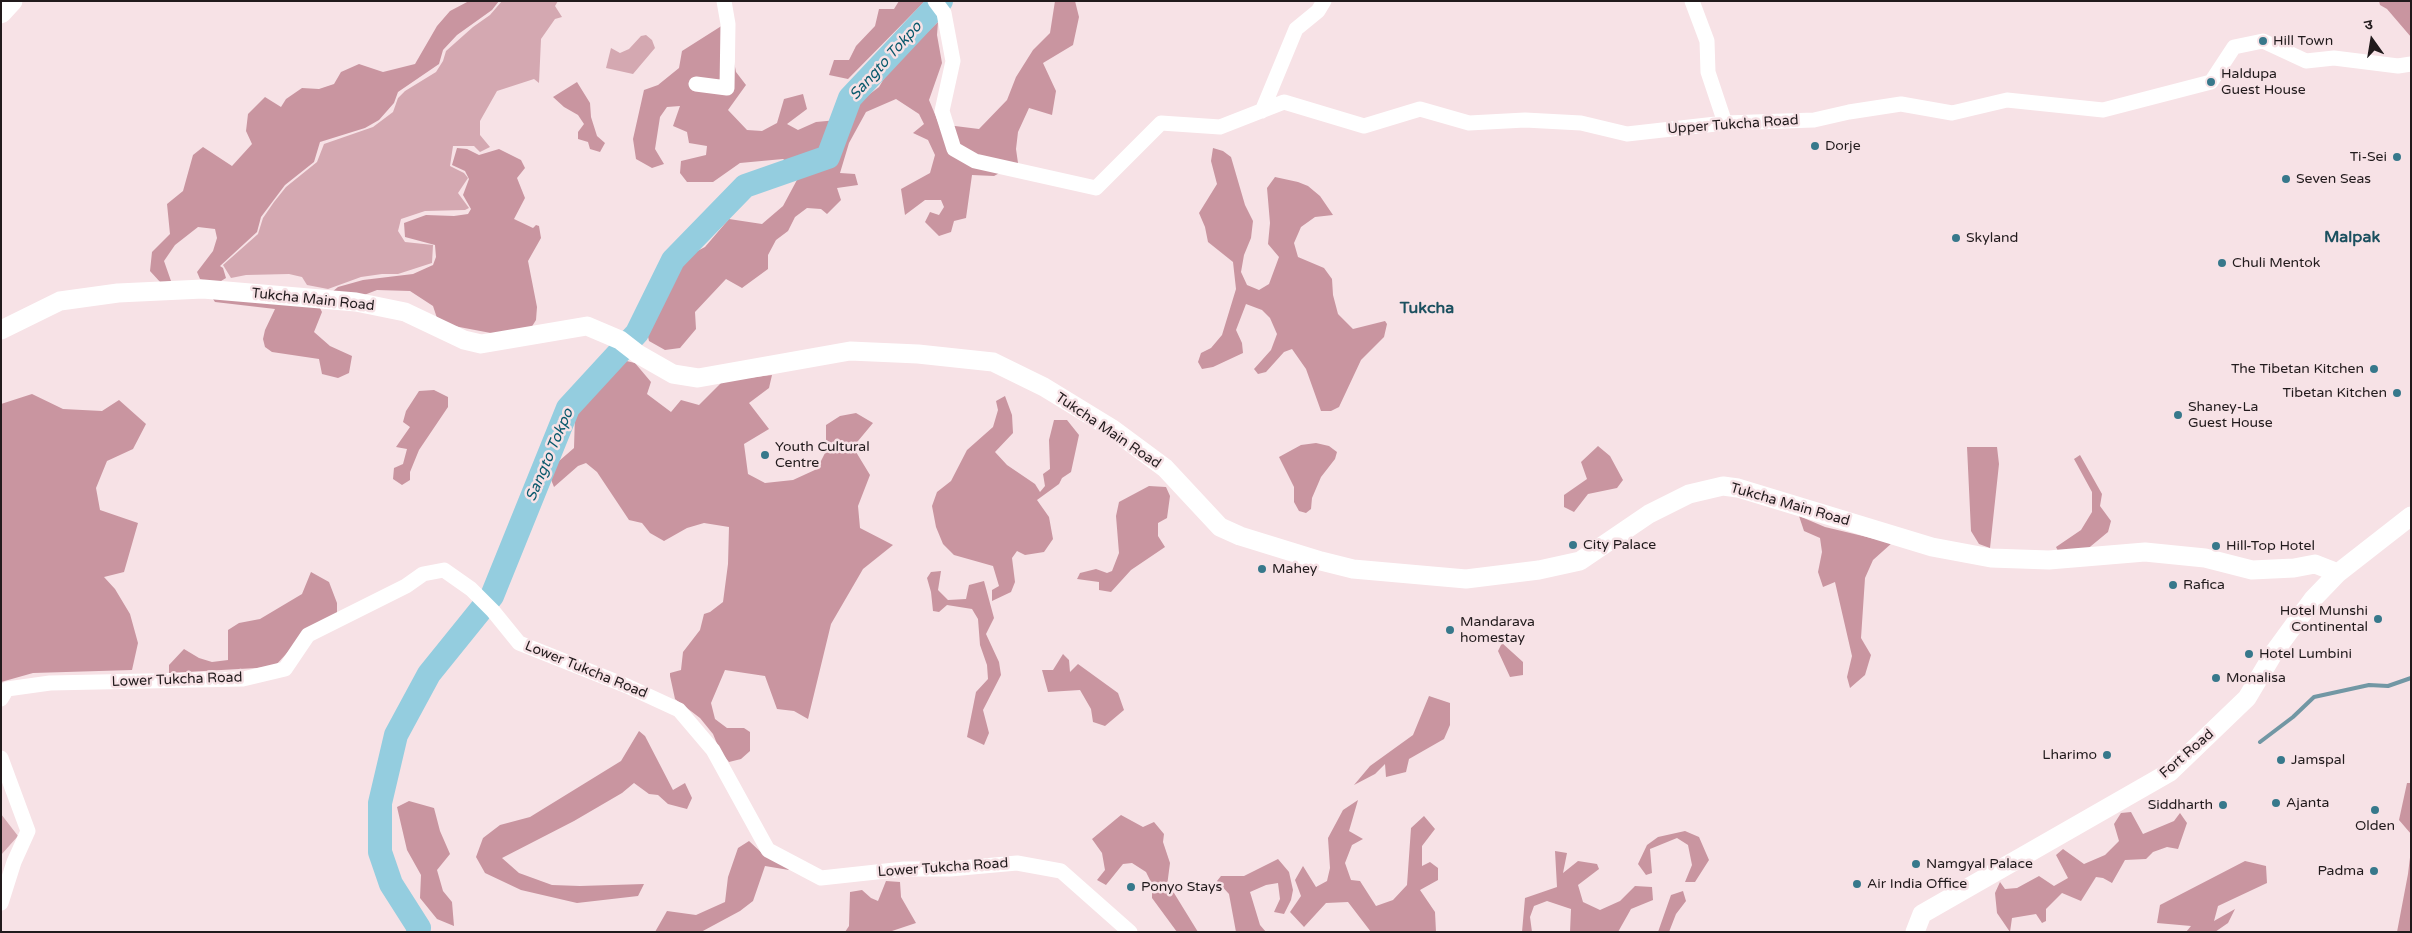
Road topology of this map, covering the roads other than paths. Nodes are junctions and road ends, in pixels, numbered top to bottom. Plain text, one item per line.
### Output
1 (12, 1) edge
2 (724, 1) edge
3 (1324, 1) edge
4 (1692, 1) edge
5 (940, 7) edge
6 (1, 13) edge
7 (2411, 64) edge
8 (696, 84) dead end
9 (1262, 111) junction
10 (1725, 123) junction
11 (1, 330) edge
12 (2411, 516) edge
13 (2338, 573) junction
14 (1, 699) edge
15 (1, 758) edge
16 (1, 903) edge
17 (1130, 932) edge
18 (1915, 932) edge

1 - 6 main road
2 - 8 street
3 - 9 street
4 - 10 street
5 - 9 street, Upper Tukcha Road
7 - 10 street, Upper Tukcha Road
9 - 10 street, Upper Tukcha Road
11 - 13 street, Tukcha Main Road
12 - 13 street, Fort Road
13 - 18 street, Fort Road
14 - 17 street, Lower Tukcha Road
15 - 16 street

